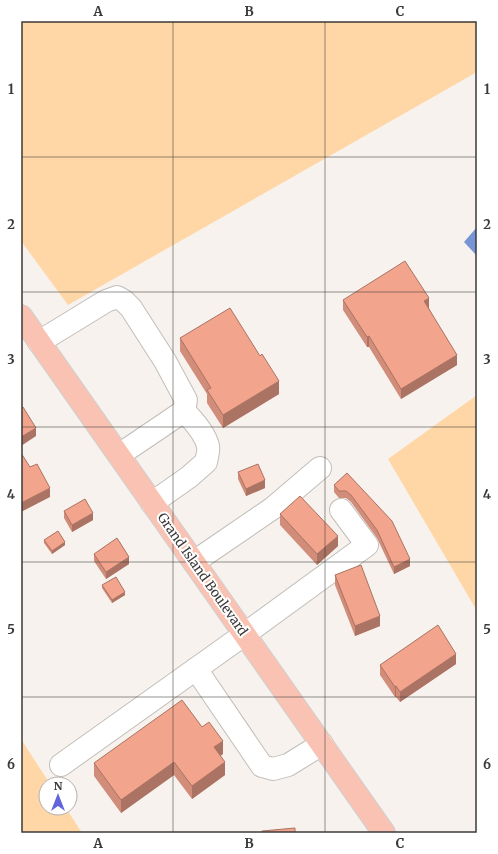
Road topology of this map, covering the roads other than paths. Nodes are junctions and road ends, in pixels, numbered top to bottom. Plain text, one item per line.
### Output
1 (21, 316) edge
2 (39, 342) junction
3 (184, 411) junction
4 (119, 455) junction
5 (320, 468) dead end
6 (152, 503) junction
7 (341, 510) dead end
8 (194, 562) junction
9 (245, 634) junction
10 (196, 669) junction
11 (322, 744) junction
12 (60, 765) dead end
13 (384, 833) edge

1 - 2 main road, Grand Island Boulevard
2 - 3 lane
2 - 4 main road, Grand Island Boulevard
3 - 4 lane
3 - 6 lane
4 - 6 main road, Grand Island Boulevard
5 - 8 lane
6 - 8 main road, Grand Island Boulevard
7 - 9 lane
8 - 9 main road, Grand Island Boulevard
9 - 10 lane
9 - 11 main road, Grand Island Boulevard
10 - 11 lane
10 - 12 lane
11 - 13 main road, Grand Island Boulevard

